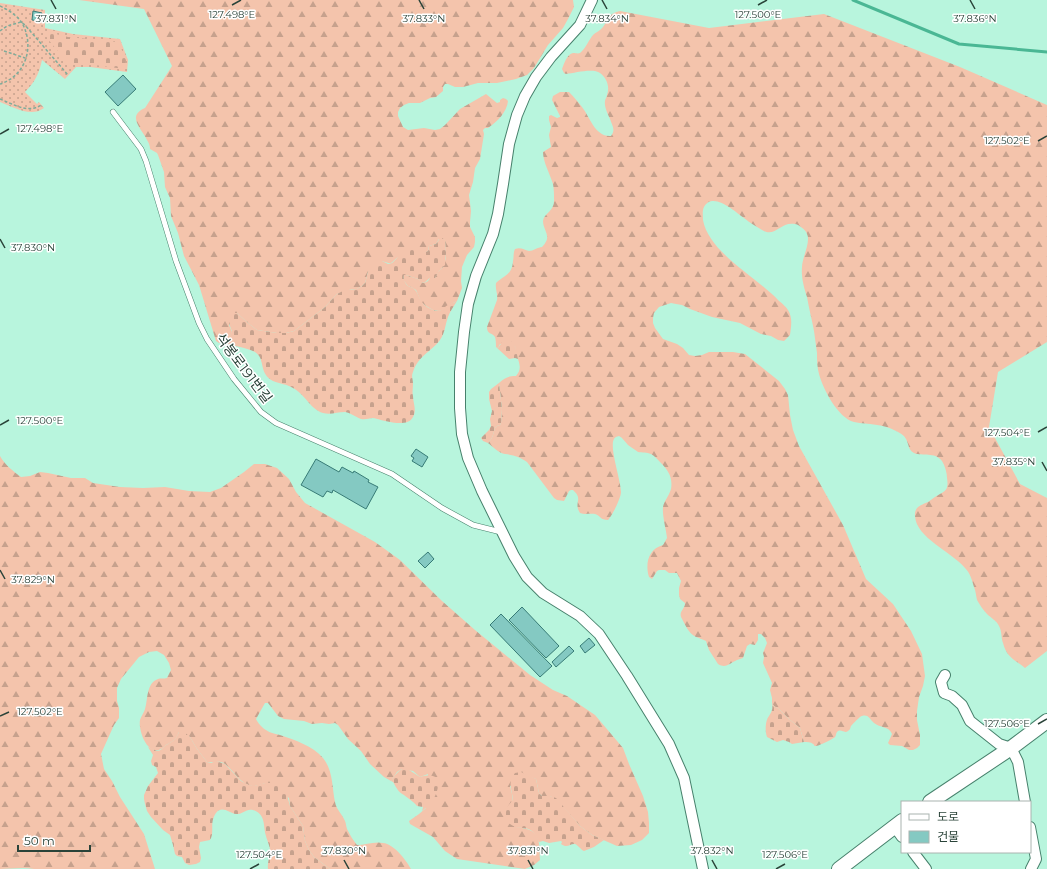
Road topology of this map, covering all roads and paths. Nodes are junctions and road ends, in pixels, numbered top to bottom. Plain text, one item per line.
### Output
1 (591, 0) edge
2 (0, 6) edge
3 (21, 22) junction
4 (0, 31) edge
5 (4, 51) dead end
6 (26, 58) junction
7 (68, 75) dead end
8 (0, 84) edge
9 (0, 99) edge
10 (41, 105) dead end
11 (113, 112) dead end
12 (502, 532) junction
13 (945, 675) dead end
14 (1044, 726) edge
15 (1011, 748) junction
16 (932, 801) edge
17 (1025, 801) edge
18 (899, 828) edge
19 (1031, 832) edge
20 (914, 853) edge
21 (703, 869) edge
22 (839, 869) edge
23 (926, 869) edge
24 (1031, 869) edge

1 - 12 street
2 - 3 path
3 - 4 path
3 - 6 path
3 - 7 path
5 - 6 path
6 - 8 path
9 - 10 path
11 - 12 lane, 석봉로191번길
12 - 21 street
13 - 15 street
14 - 15 main road
15 - 16 main road
15 - 17 street
18 - 22 main road
19 - 24 street
20 - 23 street

